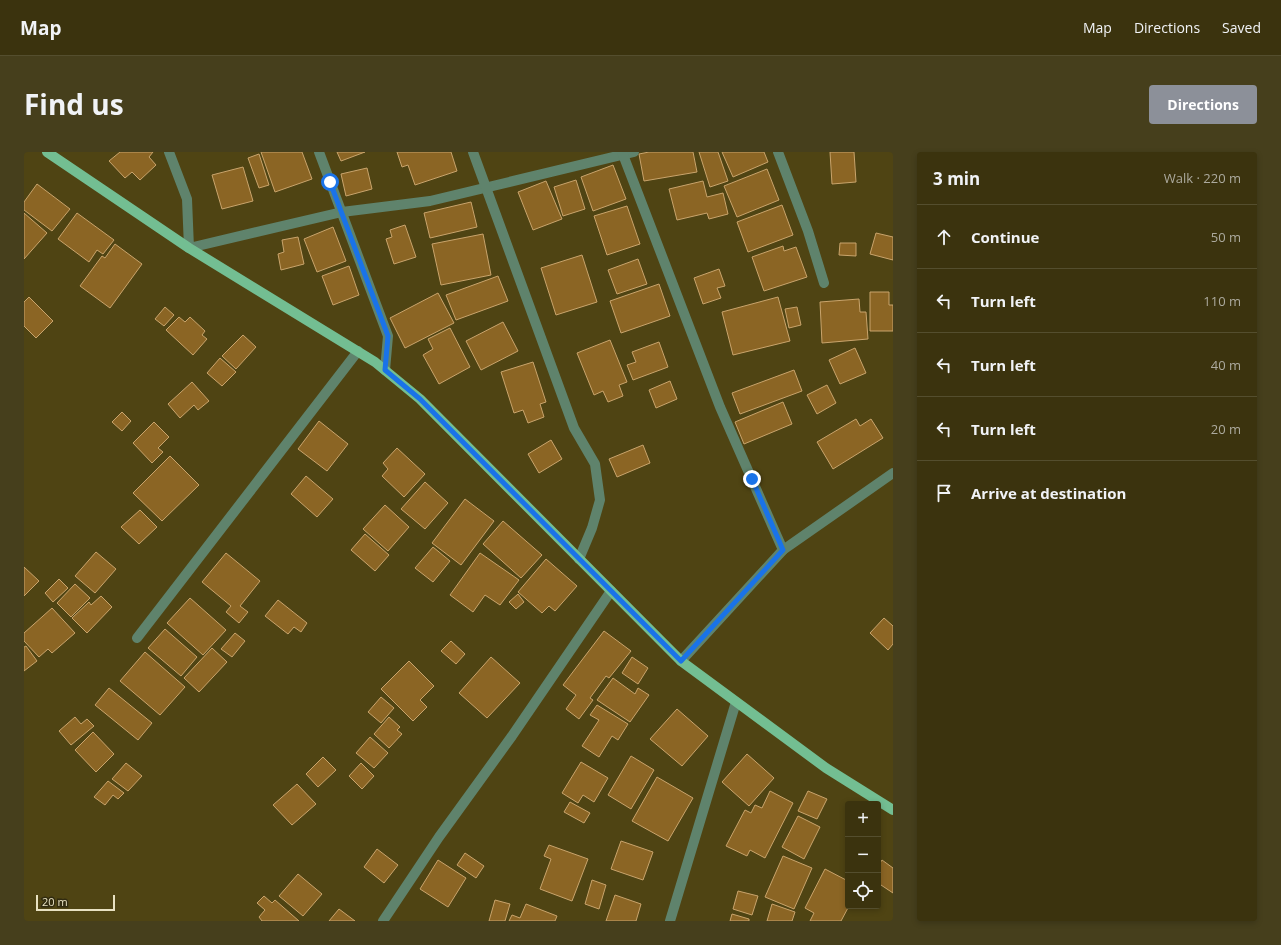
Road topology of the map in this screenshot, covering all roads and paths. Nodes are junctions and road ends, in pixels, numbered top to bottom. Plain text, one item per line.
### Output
1 (47, 152) edge
2 (169, 152) edge
3 (319, 152) edge
4 (473, 152) edge
5 (634, 152) edge
6 (778, 152) edge
7 (623, 153) edge
8 (486, 188) junction
9 (342, 212) junction
10 (189, 248) junction
11 (824, 283) dead end
12 (358, 351) junction
13 (385, 370) junction
14 (893, 473) edge
15 (783, 550) junction
16 (579, 559) junction
17 (611, 591) junction
18 (138, 638) dead end
19 (681, 661) junction
20 (736, 702) junction
21 (893, 810) edge
22 (383, 921) edge
23 (670, 921) edge

1 - 10 main road
2 - 10 street
3 - 9 street
4 - 8 street
5 - 7 street
6 - 11 street
7 - 8 street
7 - 15 street
8 - 9 street
8 - 16 street
9 - 10 street
9 - 13 street
10 - 12 main road
12 - 13 main road
12 - 18 street
13 - 16 main road
14 - 15 street
15 - 19 street
16 - 17 main road
17 - 19 main road
17 - 22 street
19 - 20 main road
20 - 21 main road
20 - 23 street

